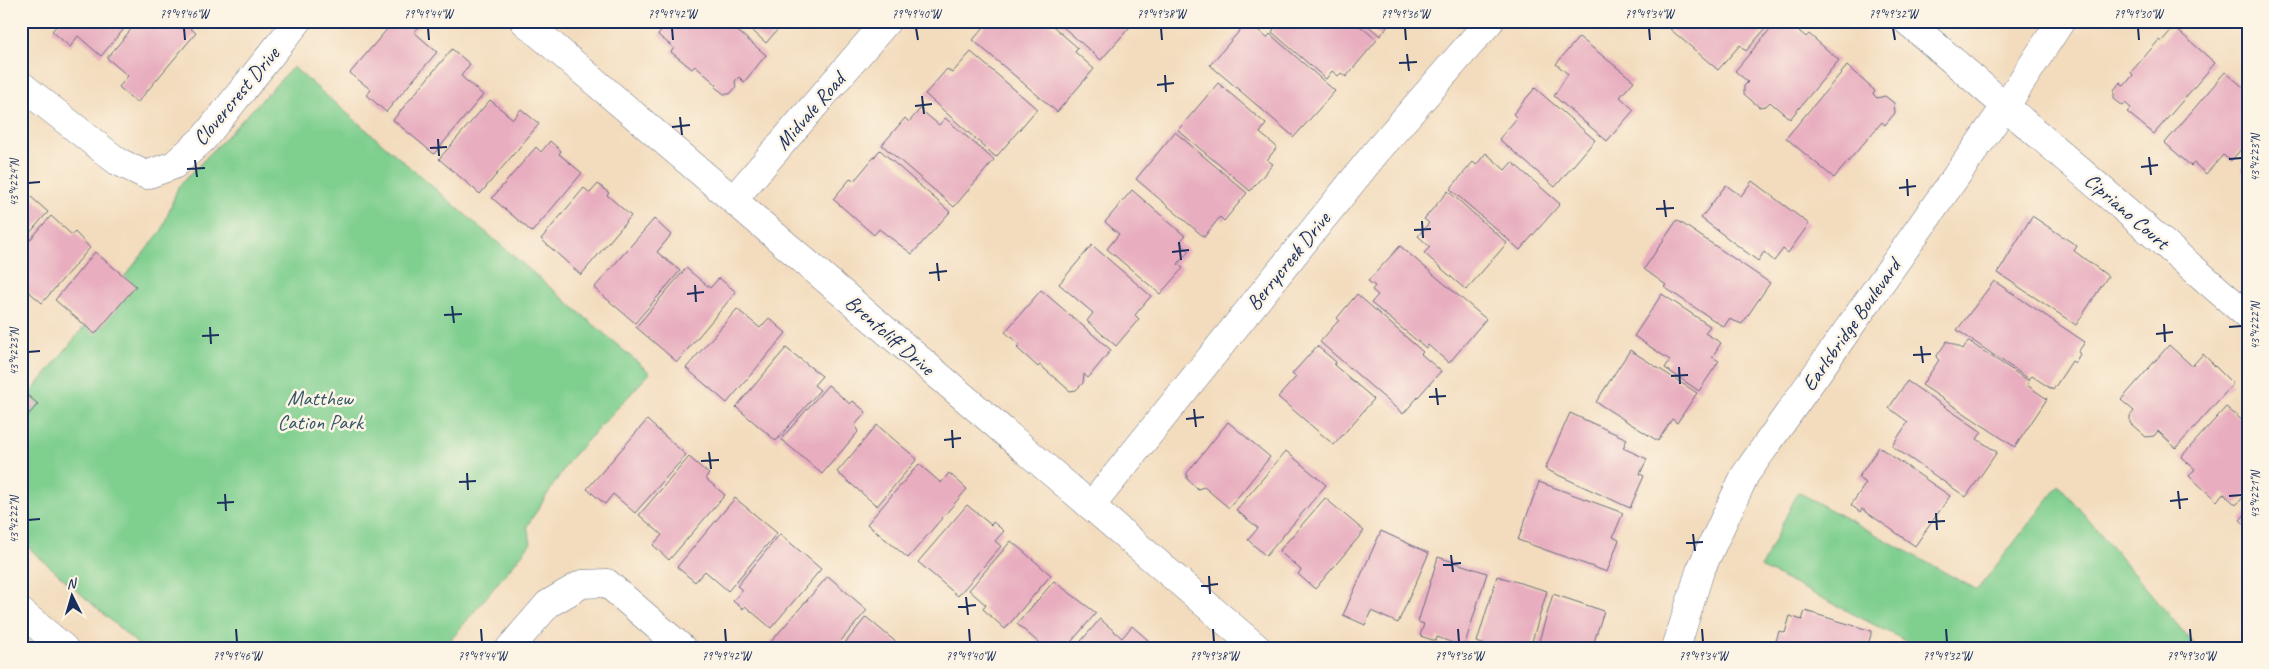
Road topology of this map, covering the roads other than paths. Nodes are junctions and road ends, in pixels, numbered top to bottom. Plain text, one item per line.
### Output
1 (298, 21) edge
2 (524, 21) edge
3 (887, 21) edge
4 (1490, 21) edge
5 (1907, 21) edge
6 (2061, 21) edge
7 (21, 85) edge
8 (2005, 107) junction
9 (733, 200) junction
10 (2248, 316) edge
11 (1091, 506) junction
12 (22, 615) edge
13 (64, 648) edge
14 (510, 648) edge
15 (682, 648) edge
16 (1257, 648) edge
17 (1676, 648) edge

1 - 7 street, Clovercrest Drive
2 - 9 street, Brentcliff Drive
3 - 9 street, Midvale Road
4 - 11 street, Berrycreek Drive
5 - 8 street, Cipriano Court
6 - 8 street, Earlsbridge Boulevard
8 - 10 street, Cipriano Court
8 - 17 street, Earlsbridge Boulevard
9 - 11 street, Brentcliff Drive
11 - 16 street, Brentcliff Drive
12 - 13 street
14 - 15 street

